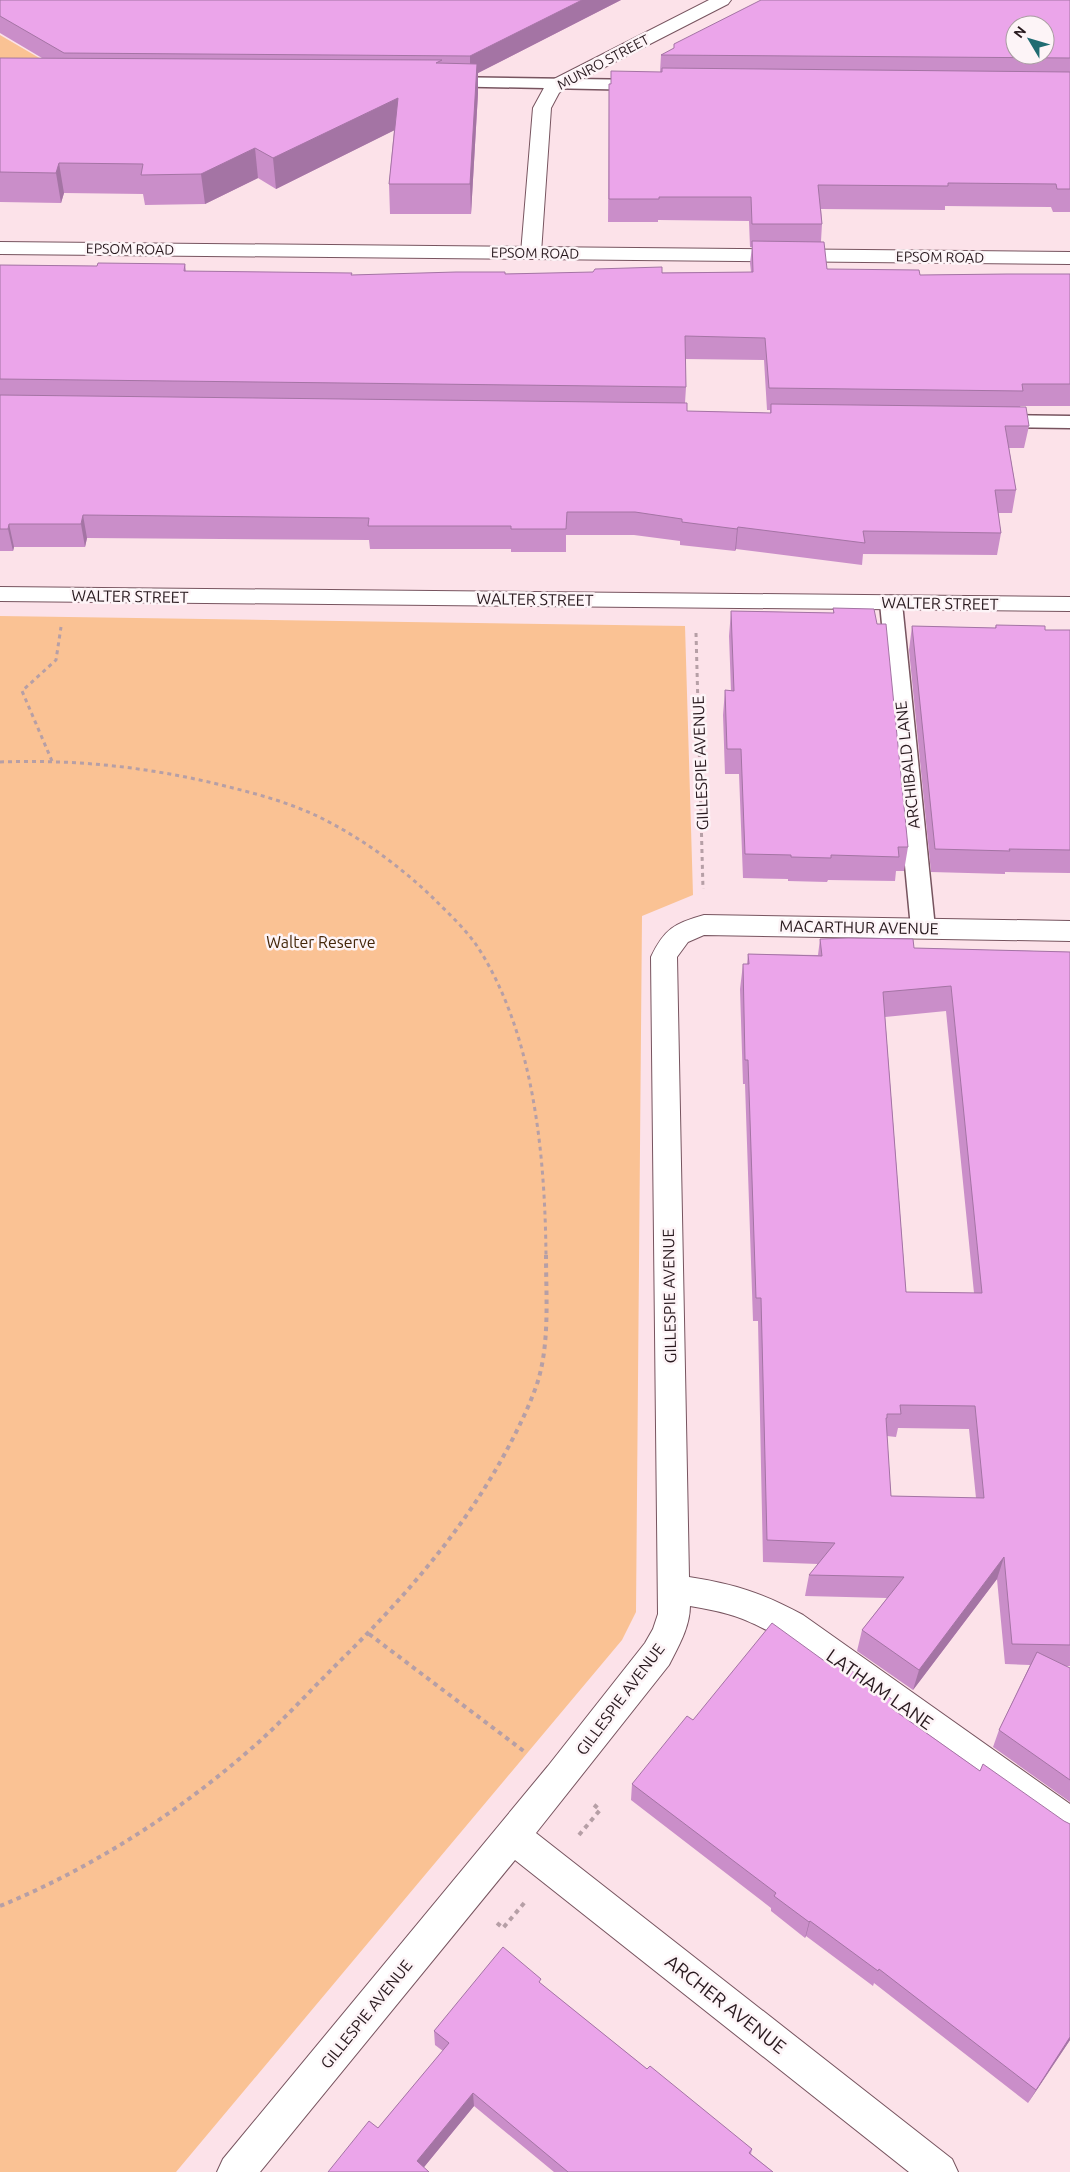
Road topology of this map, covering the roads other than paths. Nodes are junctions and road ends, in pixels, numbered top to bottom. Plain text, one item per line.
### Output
1 (722, 0) edge
2 (426, 82) edge
3 (560, 83) junction
4 (659, 85) edge
5 (0, 248) edge
6 (531, 253) junction
7 (1070, 258) edge
8 (971, 421) edge
9 (1070, 422) edge
10 (0, 594) edge
11 (890, 603) junction
12 (1070, 604) edge
13 (922, 928) junction
14 (1070, 931) edge
15 (664, 957) joint
16 (674, 1589) junction
17 (1070, 1824) edge
18 (512, 1836) junction
19 (247, 2168) edge
20 (939, 2172) edge

1 - 3 street, MUNRO STREET
2 - 3 lane
3 - 4 lane
3 - 6 street, MUNRO STREET
5 - 6 street, EPSOM ROAD
6 - 7 street, EPSOM ROAD
8 - 9 lane
10 - 11 street, WALTER STREET
11 - 12 street, WALTER STREET
11 - 13 lane, ARCHIBALD LANE
13 - 14 street, MACARTHUR AVENUE
13 - 15 street, MACARTHUR AVENUE
15 - 16 street, GILLESPIE AVENUE
16 - 17 street, LATHAM LANE
16 - 18 street, GILLESPIE AVENUE
18 - 19 street, GILLESPIE AVENUE
18 - 20 street, ARCHER AVENUE

